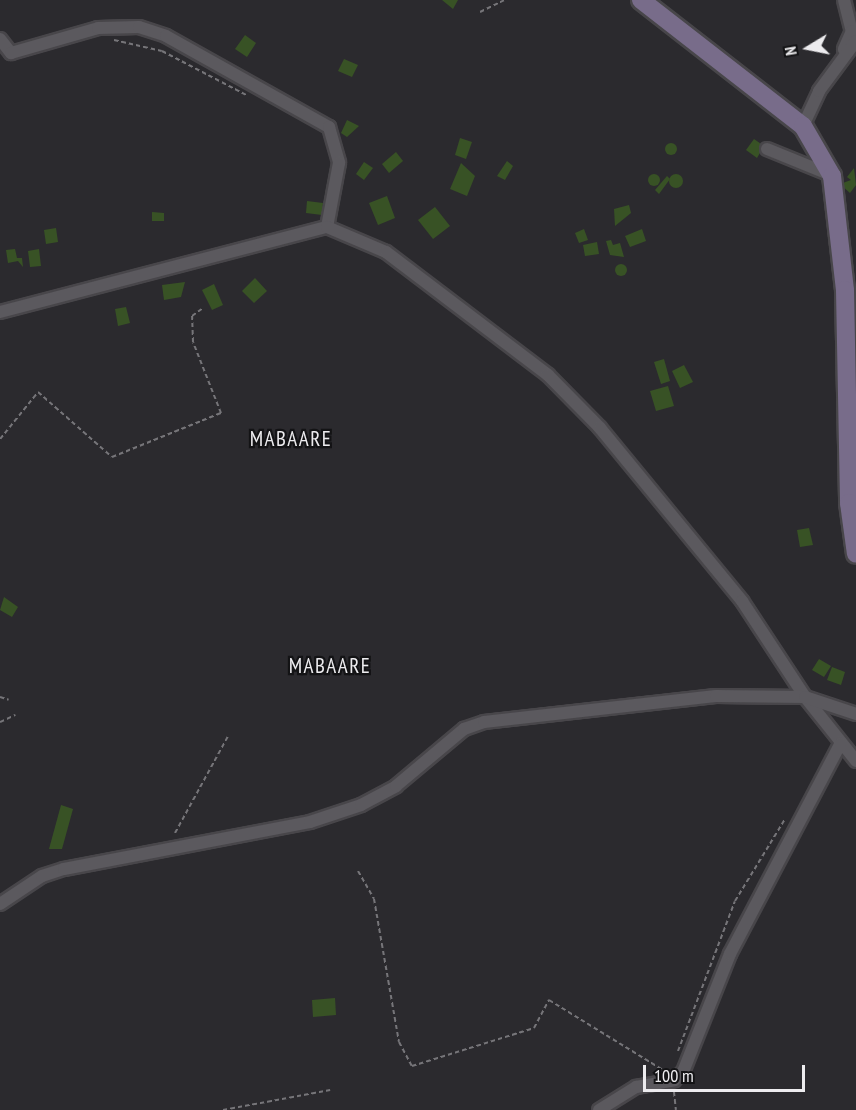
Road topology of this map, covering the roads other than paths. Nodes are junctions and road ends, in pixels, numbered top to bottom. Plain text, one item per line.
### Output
1 (641, 0) edge
2 (844, 0) edge
3 (0, 39) edge
4 (856, 41) edge
5 (836, 70) junction
6 (803, 126) junction
7 (767, 149) dead end
8 (832, 176) junction
9 (327, 227) junction
10 (0, 312) edge
11 (856, 554) edge
12 (805, 697) junction
13 (856, 714) edge
14 (841, 743) junction
15 (856, 761) edge
16 (0, 903) edge
17 (599, 1110) edge

1 - 6 street
2 - 5 street
3 - 9 street
4 - 5 street
5 - 6 street
6 - 8 street
7 - 8 street
8 - 11 street
9 - 10 street
9 - 12 street
12 - 13 street
12 - 14 street
12 - 16 street
14 - 15 street
14 - 17 street

